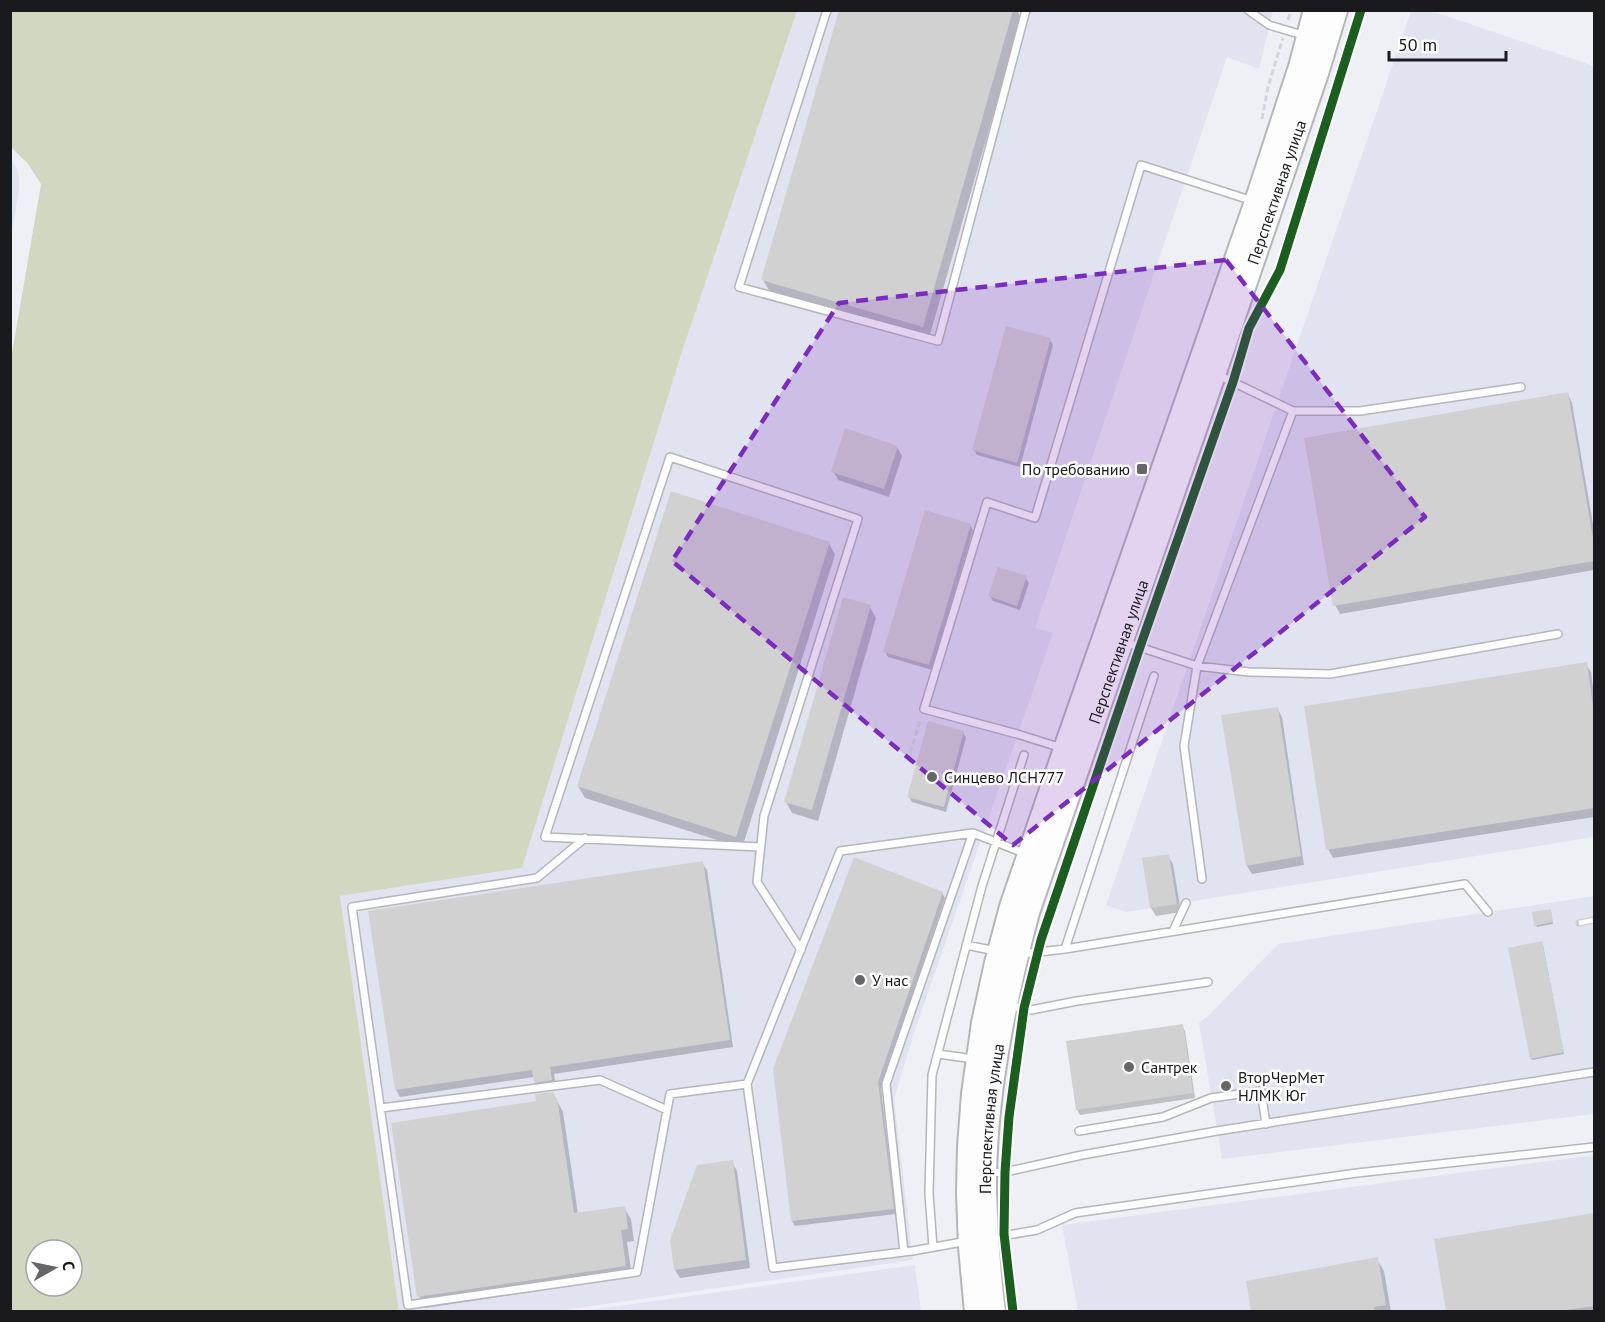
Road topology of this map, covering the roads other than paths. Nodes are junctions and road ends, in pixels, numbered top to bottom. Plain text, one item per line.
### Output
1 (827, 10) edge
2 (1026, 10) edge
3 (1248, 10) edge
4 (1315, 10) edge
5 (1336, 10) edge
6 (1309, 37) junction
7 (1256, 202) junction
8 (1214, 373) junction
9 (1521, 387) dead end
10 (1293, 411) junction
11 (1558, 634) dead end
12 (1113, 638) junction
13 (1197, 666) junction
14 (1154, 676) dead end
15 (1073, 752) junction
16 (1024, 755) dead end
17 (973, 833) junction
18 (585, 838) junction
19 (995, 842) junction
20 (760, 847) junction
21 (1037, 857) junction
22 (1202, 879) dead end
23 (1186, 903) dead end
24 (1488, 912) dead end
25 (1173, 931) junction
26 (966, 945) junction
27 (1065, 949) junction
28 (801, 950) junction
29 (1008, 953) junction
30 (1208, 982) dead end
31 (997, 1004) junction
32 (938, 1054) junction
33 (978, 1060) junction
34 (1594, 1064) edge
35 (1591, 1073) edge
36 (747, 1084) junction
37 (381, 1108) junction
38 (667, 1110) junction
39 (1266, 1124) junction
40 (1079, 1131) dead end
41 (1594, 1147) edge
42 (977, 1174) junction
43 (979, 1239) junction
44 (933, 1247) junction
45 (904, 1252) junction
46 (976, 1311) edge
47 (994, 1311) edge

1 - 2 lane
3 - 6 lane
4 - 6 main road, Перспективная улица
5 - 8 main road, Перспективная улица
6 - 7 main road, Перспективная улица
7 - 12 main road, Перспективная улица
7 - 15 lane
8 - 10 lane
8 - 12 main road, Перспективная улица
9 - 10 lane
10 - 13 lane
11 - 13 lane
12 - 13 lane
12 - 15 main road, Перспективная улица
13 - 22 lane
14 - 27 lane
15 - 21 main road, Перспективная улица
16 - 19 lane
17 - 19 lane
17 - 28 lane
17 - 45 lane
18 - 20 lane
18 - 20 lane
18 - 37 lane
19 - 21 lane
19 - 26 lane
20 - 28 lane
21 - 29 main road, Перспективная улица
23 - 25 lane
24 - 25 lane
25 - 27 lane
26 - 29 lane
26 - 32 lane
27 - 29 lane
28 - 36 lane
29 - 31 main road, Перспективная улица
30 - 31 lane
31 - 33 main road, Перспективная улица
31 - 42 main road, Перспективная улица
32 - 33 lane
32 - 44 lane
33 - 42 main road, Перспективная улица
34 - 35 lane
35 - 39 lane
36 - 38 lane
36 - 45 lane
37 - 38 lane
37 - 38 lane
39 - 40 lane
39 - 42 lane
41 - 43 lane
42 - 43 main road, Перспективная улица
43 - 44 lane
43 - 46 main road, Перспективная улица
43 - 47 main road, Перспективная улица
44 - 45 lane

